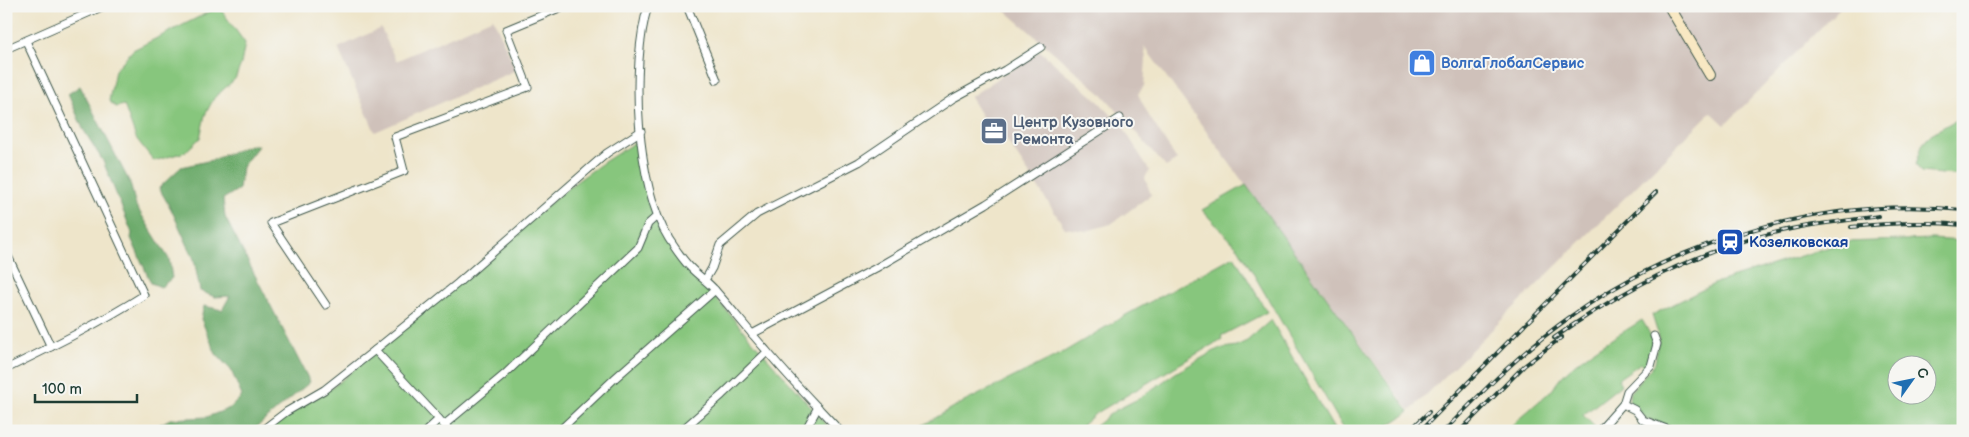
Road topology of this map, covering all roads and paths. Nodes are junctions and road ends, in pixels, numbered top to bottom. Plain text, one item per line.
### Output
1 (104, 6) edge
2 (564, 6) edge
3 (648, 6) edge
4 (687, 6) edge
5 (1669, 6) edge
6 (26, 41) junction
7 (1041, 47) dead end
8 (6, 49) edge
9 (1710, 75) dead end
10 (717, 80) dead end
11 (1120, 118) dead end
12 (641, 132) junction
13 (657, 216) junction
14 (6, 252) edge
15 (705, 280) junction
16 (714, 290) junction
17 (326, 305) dead end
18 (752, 334) junction
19 (1654, 336) dead end
20 (51, 347) junction
21 (375, 350) junction
22 (767, 352) junction
23 (6, 369) edge
24 (1623, 404) junction
25 (818, 407) junction
26 (441, 422) junction
27 (261, 431) edge
28 (426, 431) edge
29 (450, 431) edge
30 (559, 431) edge
31 (681, 431) edge
32 (806, 431) edge
33 (840, 431) edge
34 (1599, 431) edge
35 (1672, 431) edge

1 - 6 street
2 - 17 street
3 - 12 street
4 - 10 street
5 - 9 street
6 - 8 street
6 - 20 street
7 - 15 street
11 - 18 street
12 - 13 street
12 - 21 street
13 - 15 street
13 - 26 street
14 - 20 street
15 - 16 street
16 - 18 street
16 - 30 street
18 - 22 street
19 - 24 street
20 - 23 street
21 - 26 street
21 - 27 street
22 - 25 street
22 - 31 street
24 - 34 street
24 - 35 street
25 - 32 street
25 - 33 street
26 - 28 street
26 - 29 street

